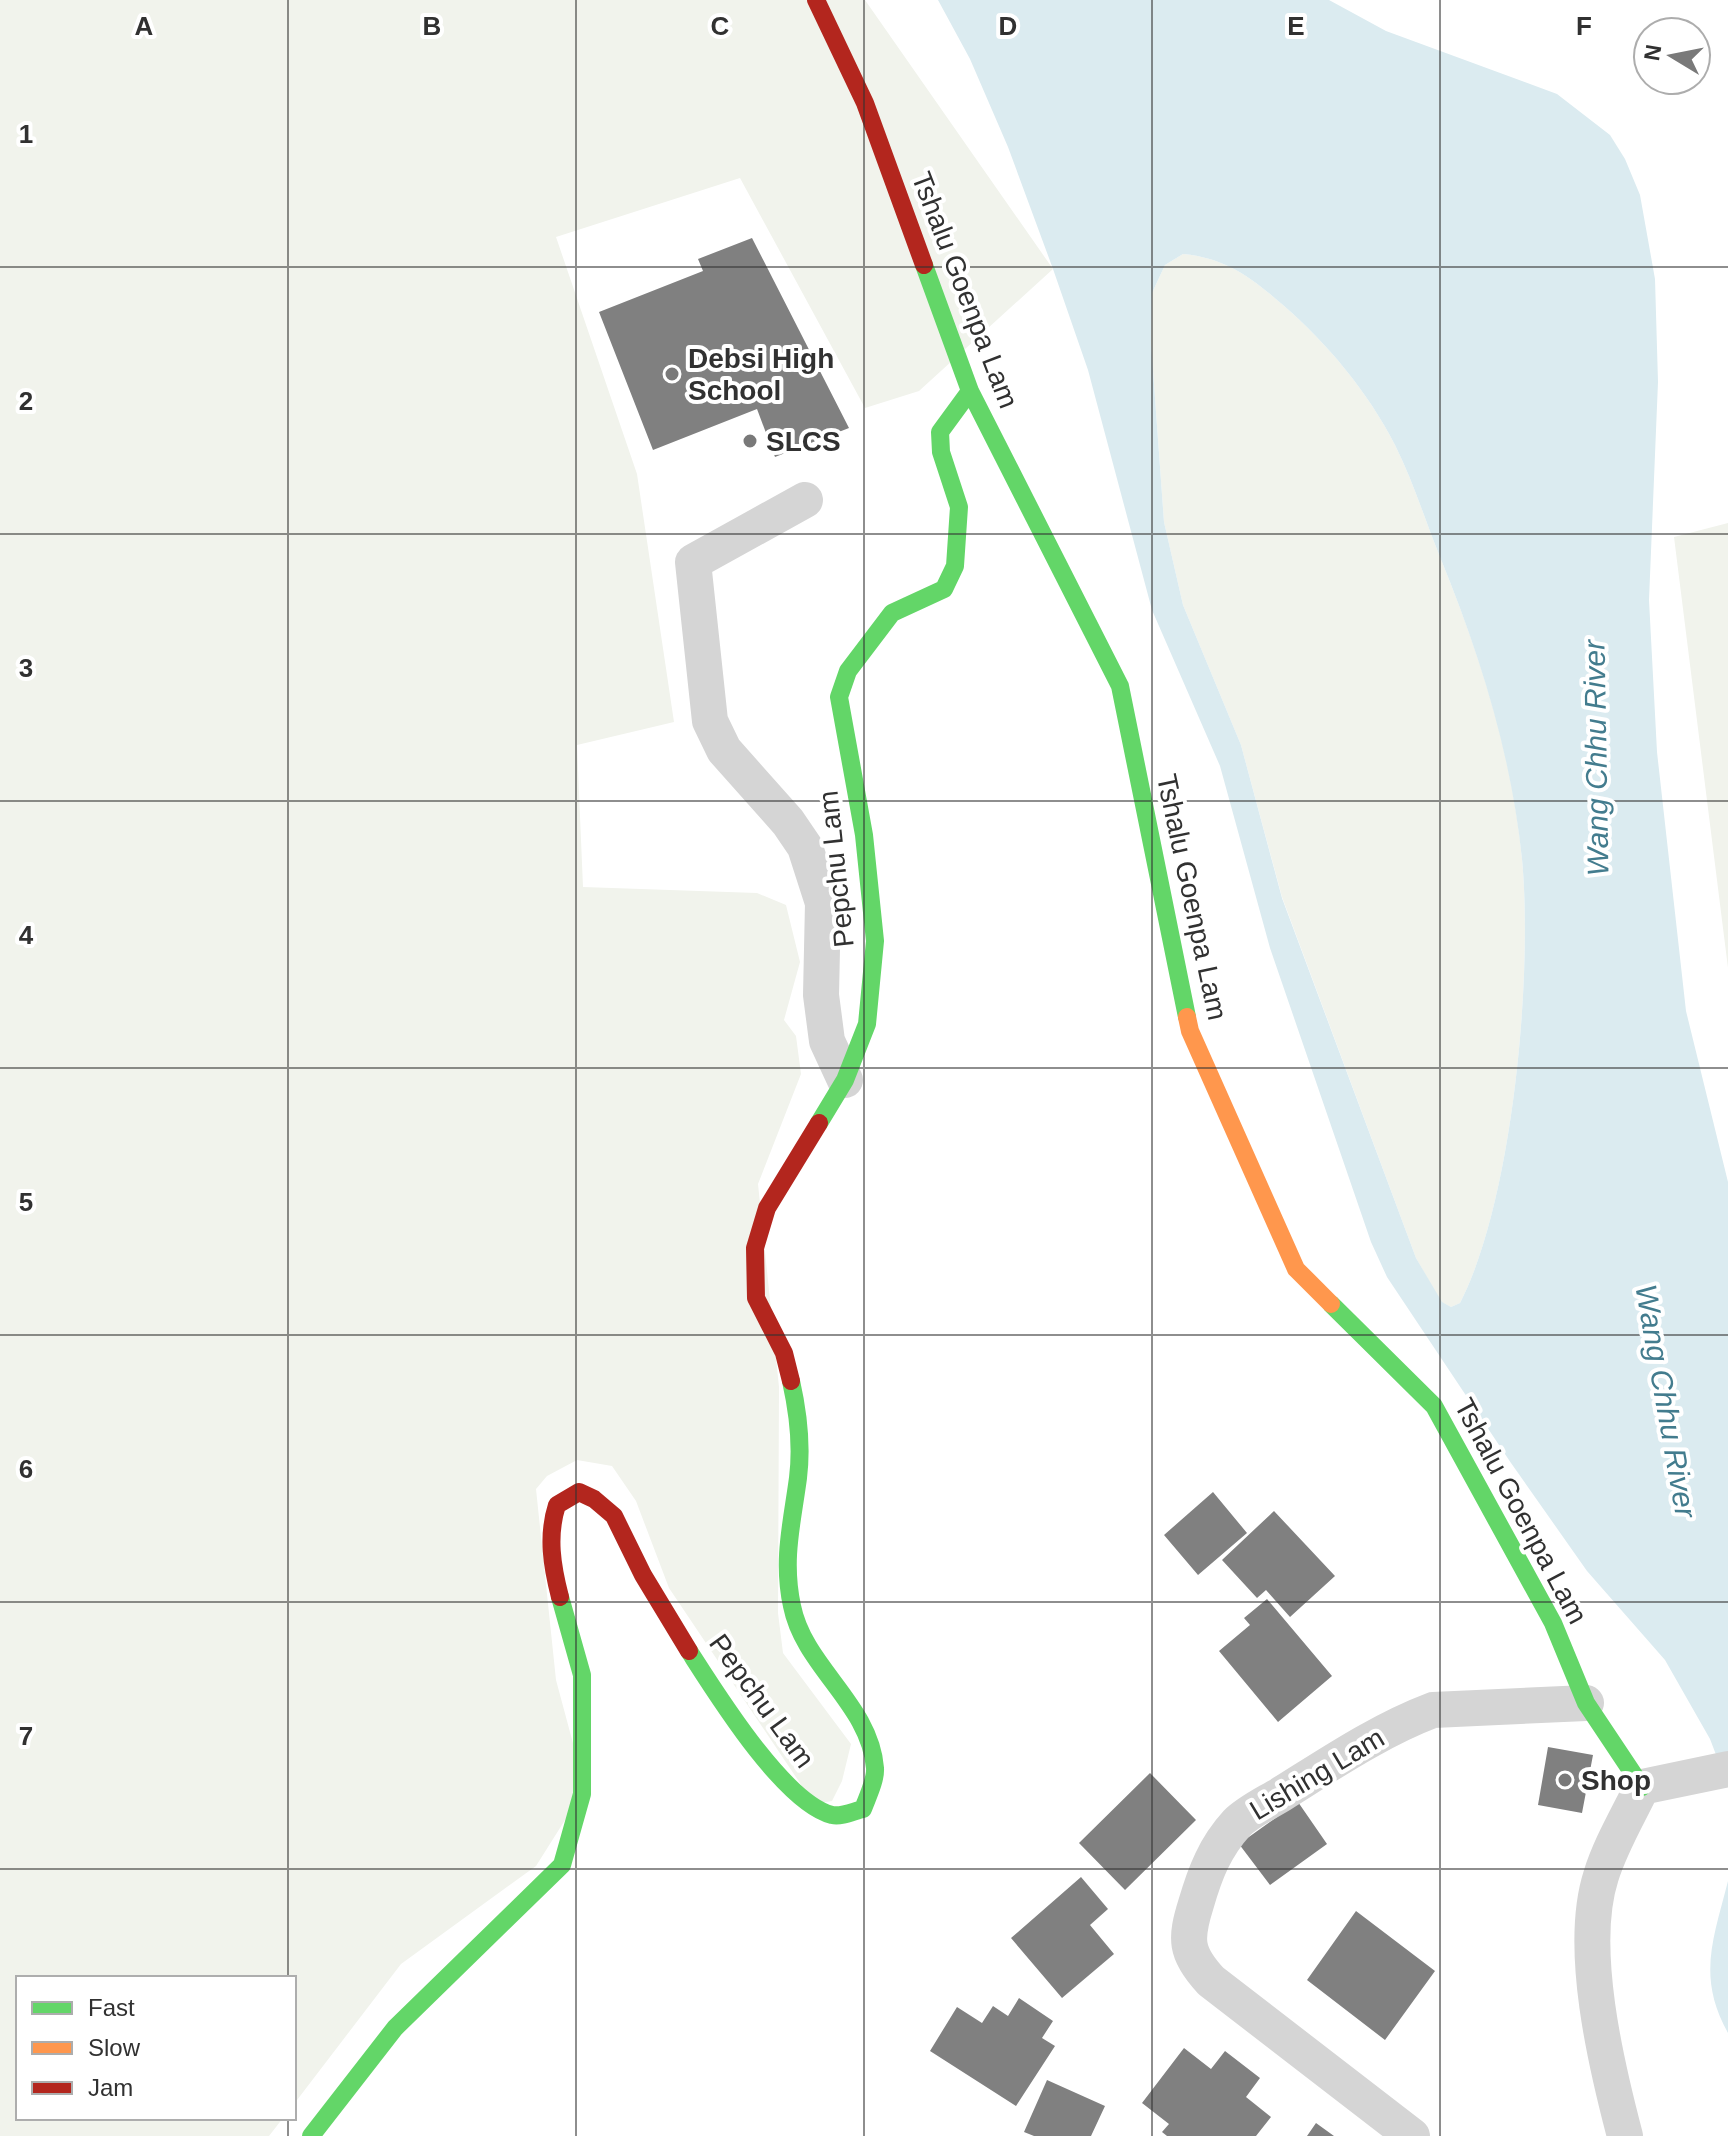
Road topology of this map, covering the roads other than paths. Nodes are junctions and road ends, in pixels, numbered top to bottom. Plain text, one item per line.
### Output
1 (816, 0) edge
2 (970, 391) junction
3 (805, 500) dead end
4 (845, 1080) junction
5 (1586, 1703) junction
6 (1728, 1769) edge
7 (1642, 1787) junction
8 (311, 2136) edge
9 (1412, 2136) edge
10 (1625, 2136) edge

1 - 2 street, Tshalu Goenpa Lam
2 - 4 street, Pepchu Lam
2 - 5 street, Tshalu Goenpa Lam
3 - 4 street
4 - 8 street, Pepchu Lam
5 - 7 street, Tshalu Goenpa Lam
5 - 9 street, Lishing Lam
6 - 7 street
7 - 10 street

